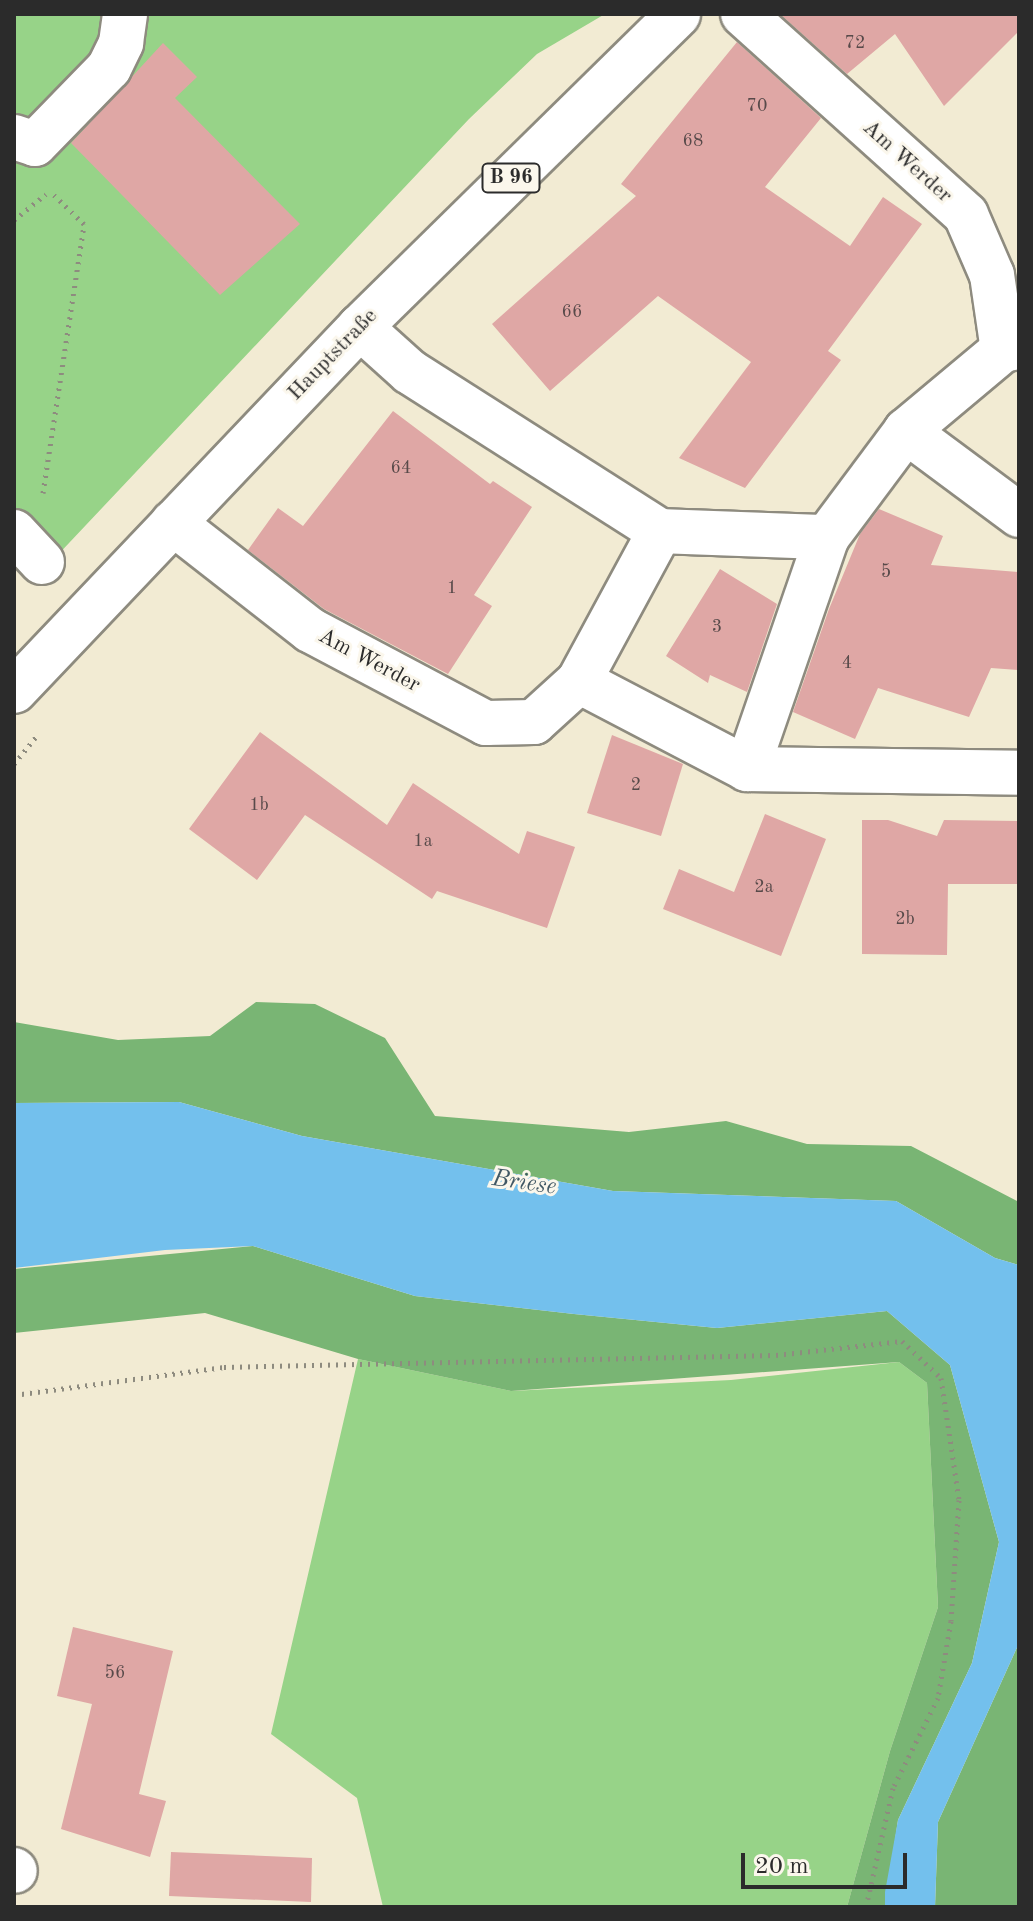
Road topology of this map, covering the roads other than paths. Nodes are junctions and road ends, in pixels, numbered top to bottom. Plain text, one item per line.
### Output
1 (125, 14) edge
2 (743, 14) edge
3 (662, 19) edge
4 (25, 140) edge
5 (360, 327) junction
6 (1011, 349) edge
7 (906, 431) junction
8 (1019, 515) edge
9 (173, 523) junction
10 (660, 531) junction
11 (827, 537) junction
12 (579, 681) junction
13 (14, 691) edge
14 (747, 769) junction
15 (1019, 773) edge

1 - 4 street
2 - 6 street, Am Werder
3 - 5 street, Hauptstraße / B 96
5 - 9 street, Hauptstraße / B 96
5 - 10 street
6 - 7 street, Am Werder
7 - 8 street
7 - 11 street, Am Werder
9 - 12 street, Am Werder
9 - 13 street, Hauptstraße / B 96
10 - 11 street
10 - 12 street, Am Werder
11 - 14 street, Am Werder
12 - 14 street
14 - 15 street

